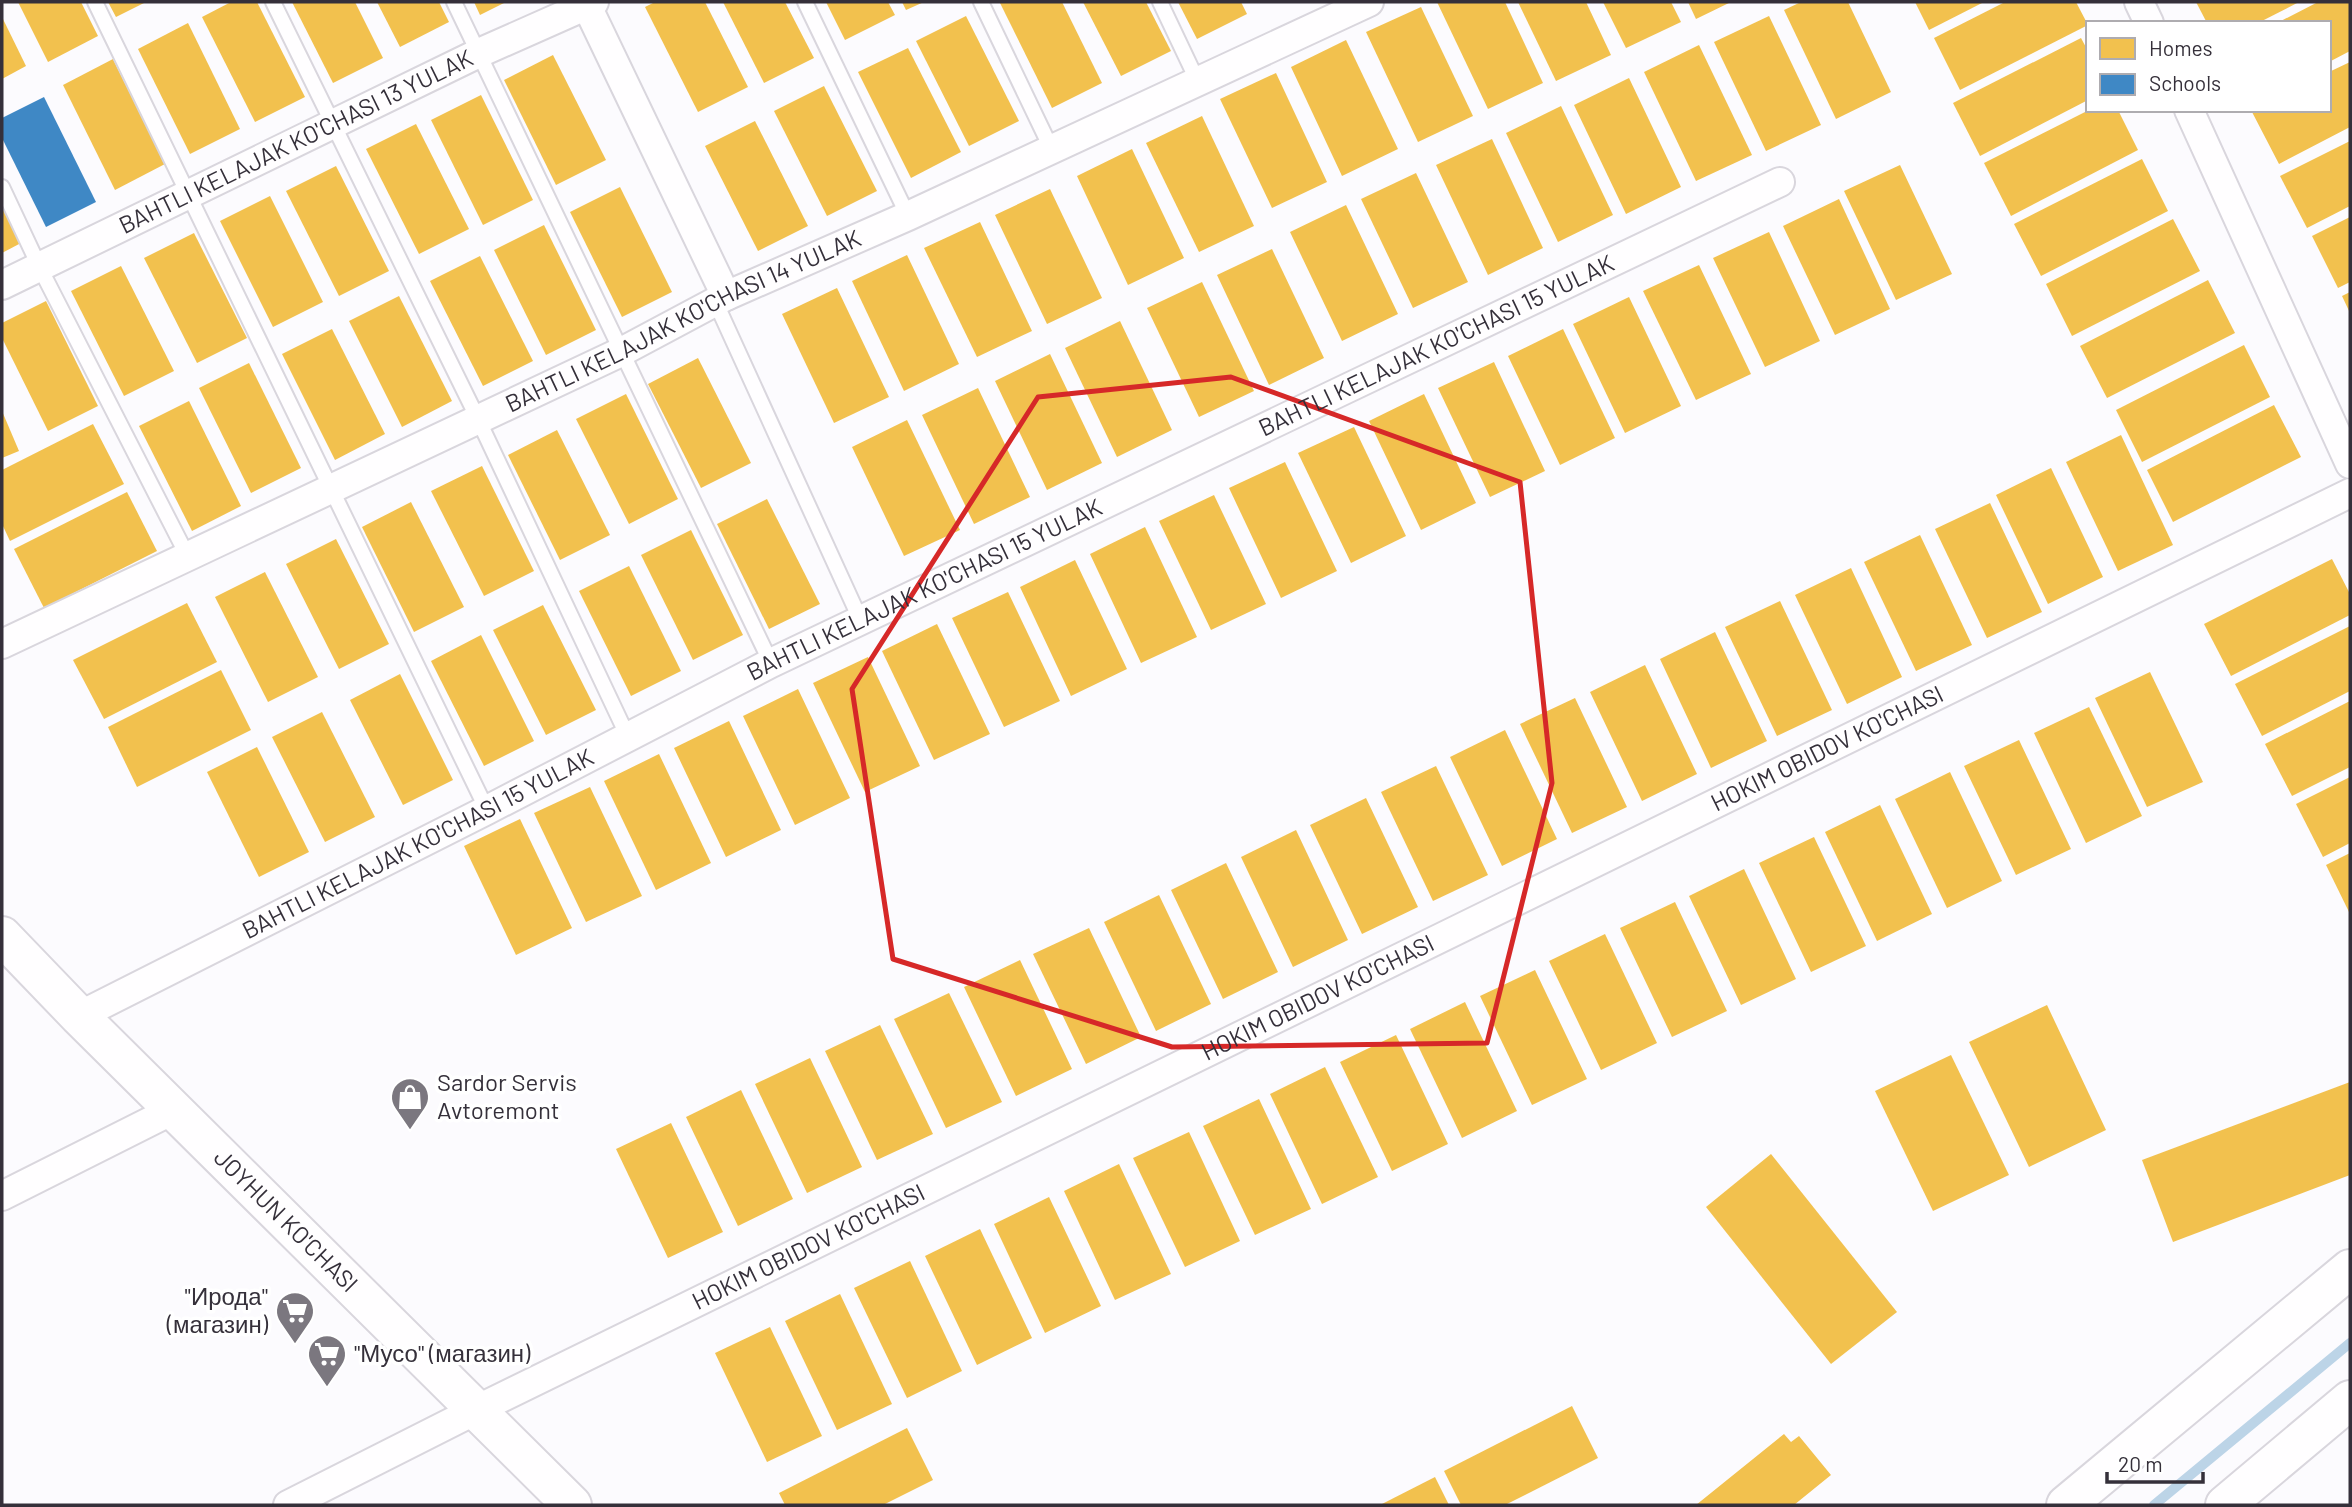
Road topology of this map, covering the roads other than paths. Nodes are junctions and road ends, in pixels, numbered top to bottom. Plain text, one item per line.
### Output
1 (95, 2) edge
2 (273, 2) edge
3 (454, 2) edge
4 (805, 2) edge
5 (981, 2) edge
6 (1160, 2) edge
7 (2139, 2) edge
8 (591, 4) edge
9 (1353, 5) edge
10 (2148, 21) edge
11 (479, 53) junction
12 (1197, 80) junction
13 (2190, 112) edge
14 (333, 125) junction
15 (1051, 148) junction
16 (1780, 182) dead end
17 (2, 187) edge
18 (190, 193) junction
19 (908, 216) junction
20 (39, 266) junction
21 (2, 285) edge
22 (721, 299) junction
23 (621, 352) junction
24 (478, 419) junction
25 (2350, 464) edge
26 (330, 489) junction
27 (2350, 493) edge
28 (188, 556) junction
29 (861, 621) junction
30 (2, 644) edge
31 (771, 663) junction
32 (628, 737) junction
33 (487, 810) junction
34 (2, 936) edge
35 (79, 1016) junction
36 (173, 1110) junction
37 (2, 1196) edge
38 (2350, 1269) edge
39 (2350, 1400) edge
40 (476, 1410) junction
41 (288, 1505) edge
42 (572, 1505) edge
43 (2066, 1505) edge
44 (2225, 1505) edge

1 - 18 lane
2 - 14 lane
3 - 11 lane
4 - 19 lane
5 - 15 lane
6 - 12 lane
7 - 10 street
8 - 11 street, BAHTLI KELAJAK KO'CHASI 13 YULAK
8 - 22 street
9 - 12 street, BAHTLI KELAJAK KO'CHASI 14 YULAK
11 - 14 street, BAHTLI KELAJAK KO'CHASI 13 YULAK
11 - 23 lane
12 - 15 street, BAHTLI KELAJAK KO'CHASI 14 YULAK
13 - 25 street
14 - 18 street, BAHTLI KELAJAK KO'CHASI 13 YULAK
14 - 24 lane
15 - 19 street, BAHTLI KELAJAK KO'CHASI 14 YULAK
16 - 29 street, BAHTLI KELAJAK KO'CHASI 15 YULAK
17 - 20 lane
18 - 20 street, BAHTLI KELAJAK KO'CHASI 13 YULAK
18 - 26 lane
19 - 22 street, BAHTLI KELAJAK KO'CHASI 14 YULAK
20 - 21 street, BAHTLI KELAJAK KO'CHASI 13 YULAK
20 - 28 lane
22 - 23 street, BAHTLI KELAJAK KO'CHASI 14 YULAK
22 - 29 lane
23 - 24 street, BAHTLI KELAJAK KO'CHASI 14 YULAK
23 - 31 lane
24 - 26 street, BAHTLI KELAJAK KO'CHASI 14 YULAK
24 - 32 lane
26 - 28 street, BAHTLI KELAJAK KO'CHASI 14 YULAK
26 - 33 lane
27 - 40 street, HOKIM OBIDOV KO'CHASI
28 - 30 street, BAHTLI KELAJAK KO'CHASI 14 YULAK
29 - 31 street, BAHTLI KELAJAK KO'CHASI 15 YULAK
31 - 32 street, BAHTLI KELAJAK KO'CHASI 15 YULAK
32 - 33 street, BAHTLI KELAJAK KO'CHASI 15 YULAK
33 - 35 street, BAHTLI KELAJAK KO'CHASI 15 YULAK
34 - 35 main road, JOYHUN KO'CHASI
35 - 36 main road, JOYHUN KO'CHASI
36 - 37 street
36 - 40 main road, JOYHUN KO'CHASI
38 - 43 main road
39 - 44 main road
40 - 41 street, HOKIM OBIDOV KO'CHASI
40 - 42 main road, JOYHUN KO'CHASI

